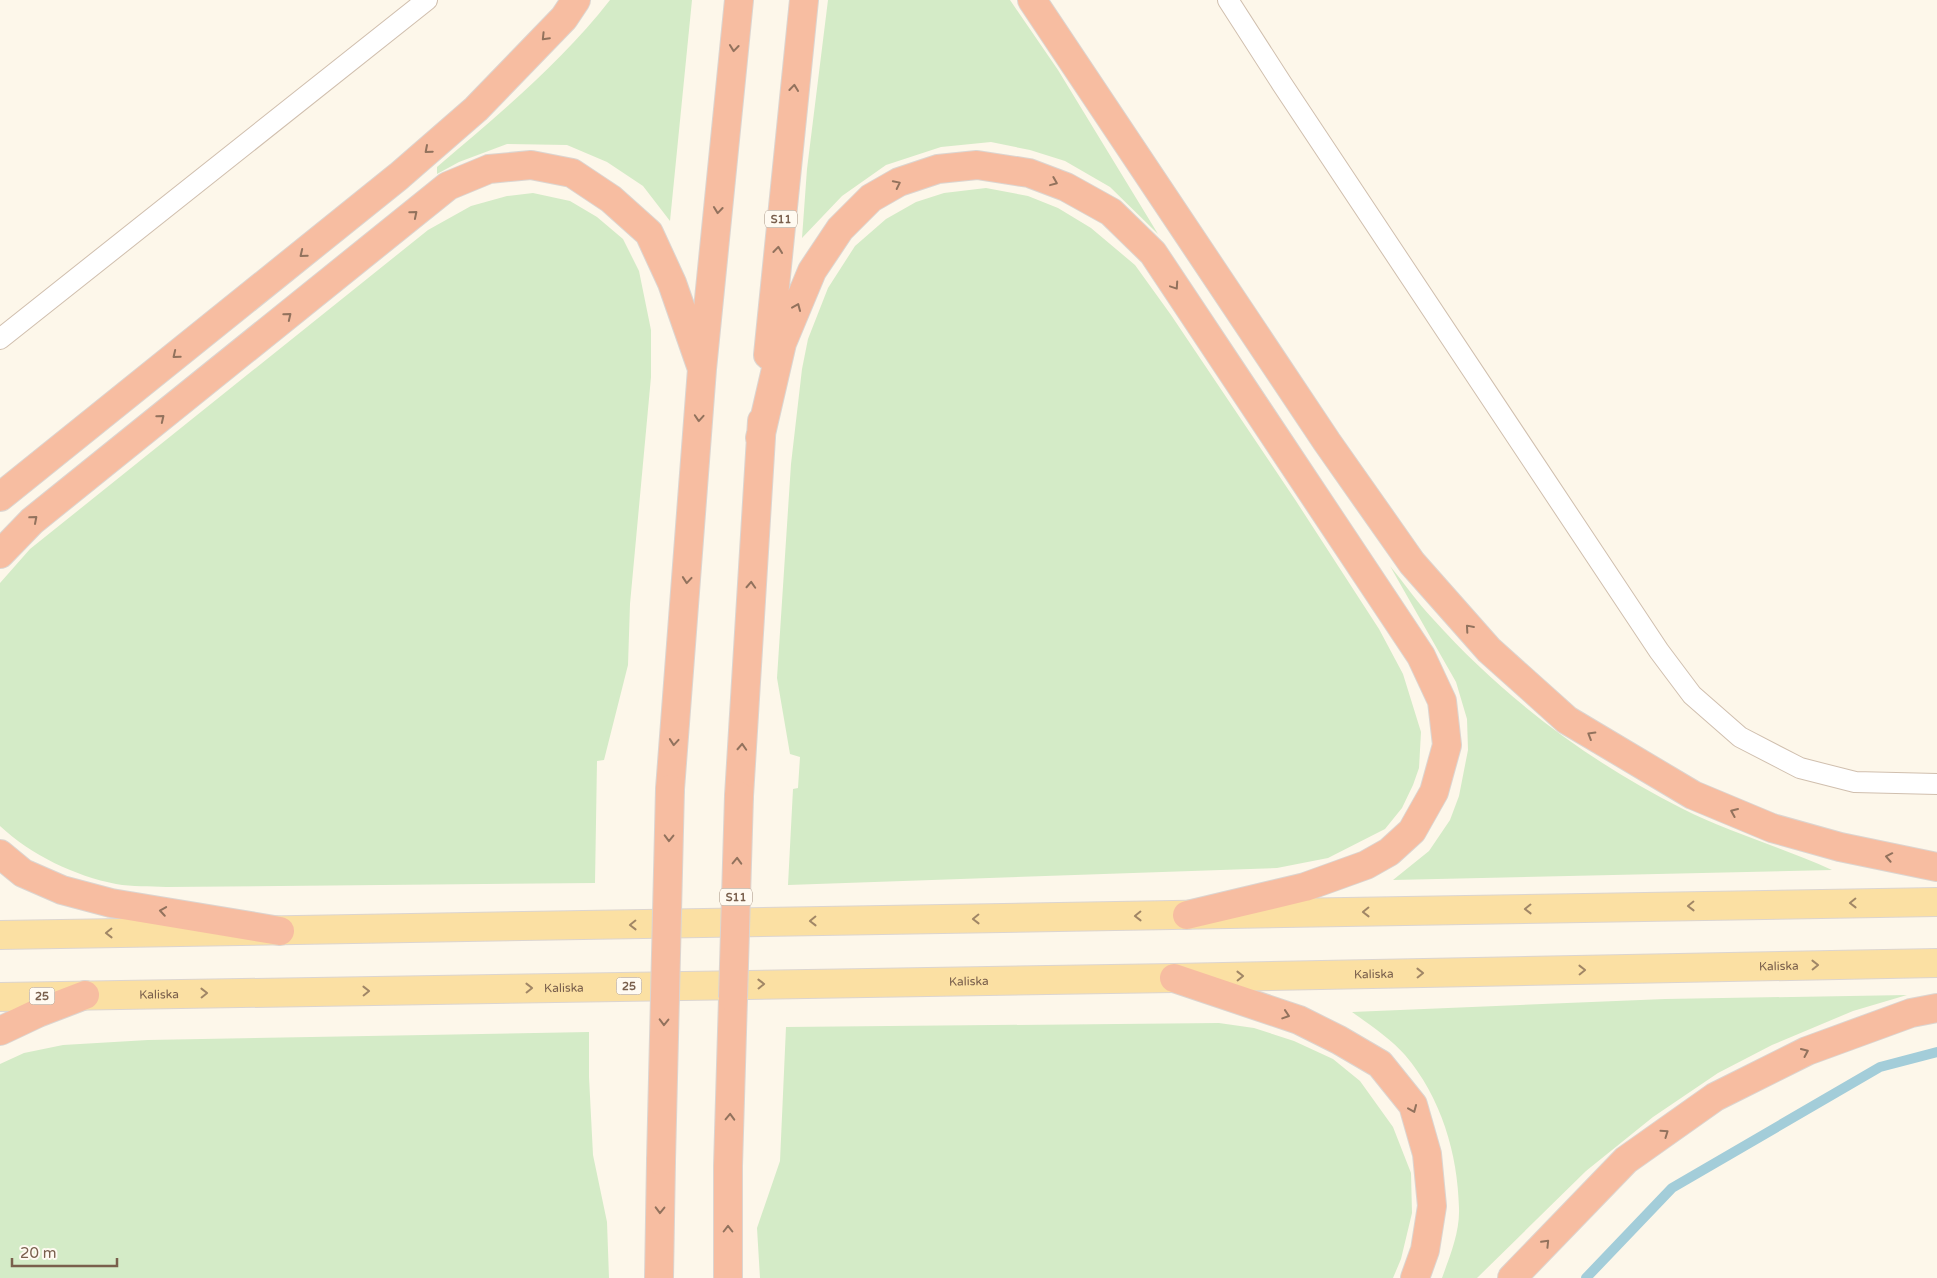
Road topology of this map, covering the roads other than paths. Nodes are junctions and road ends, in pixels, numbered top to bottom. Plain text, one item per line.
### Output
1 (427, 0) edge
2 (576, 0) edge
3 (739, 0) edge
4 (804, 0) edge
5 (1032, 0) edge
6 (1228, 0) edge
7 (0, 339) edge
8 (702, 369) junction
9 (760, 438) junction
10 (0, 497) edge
11 (0, 554) edge
12 (1937, 784) edge
13 (0, 854) edge
14 (1937, 867) edge
15 (1937, 902) edge
16 (1187, 915) junction
17 (280, 930) junction
18 (0, 935) edge
19 (1937, 963) edge
20 (1174, 978) junction
21 (85, 995) junction
22 (0, 997) edge
23 (1937, 1008) edge
24 (0, 1031) edge
25 (659, 1278) edge
26 (728, 1278) edge
27 (1415, 1278) edge
28 (1512, 1278) edge

1 - 7 lane
2 -> 10 highway
3 -> 8 highway
9 -> 4 highway, S11
14 -> 5 highway
6 - 12 lane
11 -> 8 highway
8 -> 25 highway, bridge
9 -> 16 highway
26 -> 9 highway, S11, bridge
17 -> 13 highway
15 -> 16 main road
16 -> 17 main road
17 -> 18 main road
20 -> 19 main road, Kaliska
21 -> 20 main road, Kaliska / 25
20 -> 27 highway
21 - 22 main road, Kaliska / 25
21 - 24 highway
28 -> 23 highway

